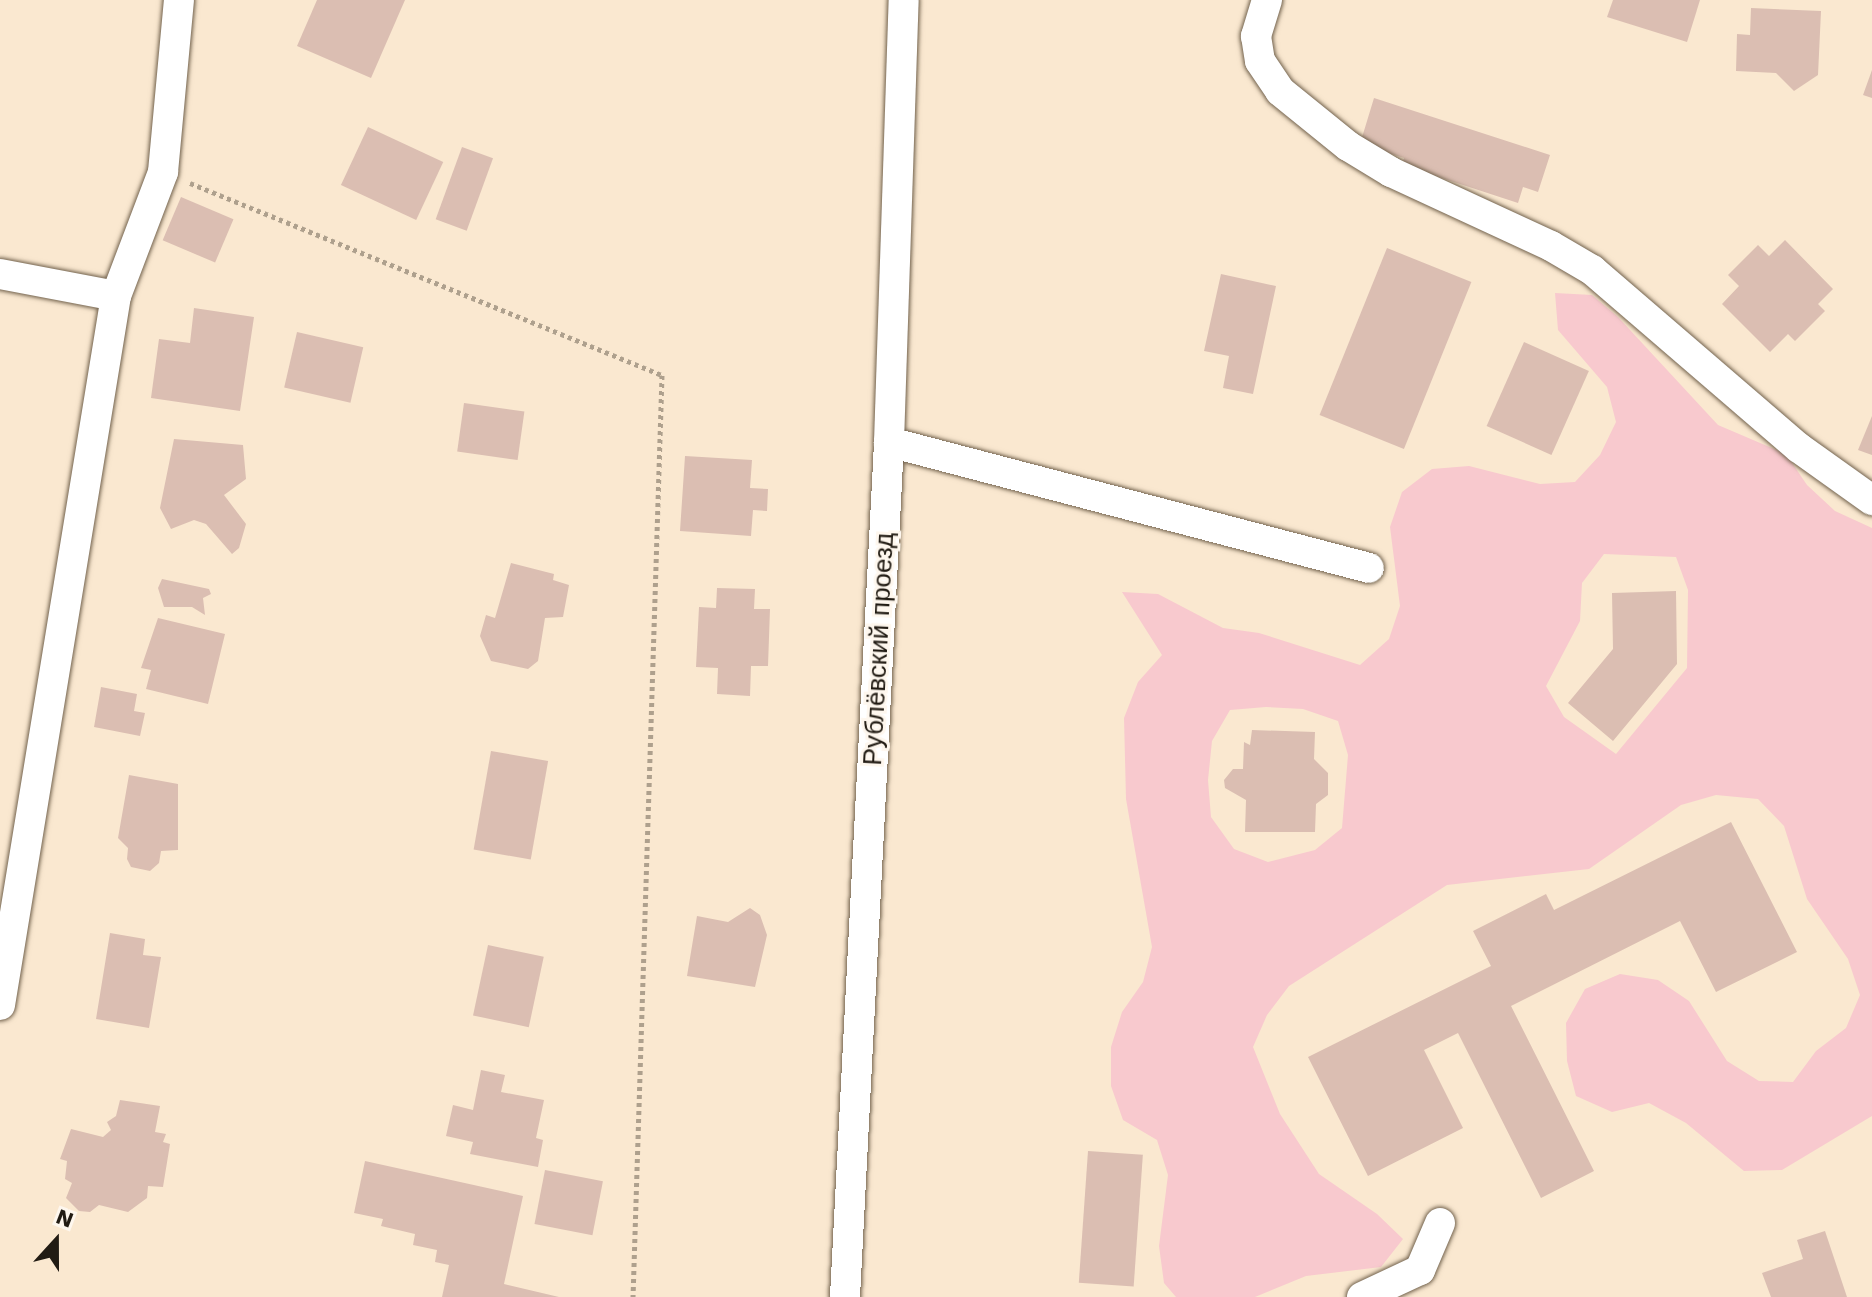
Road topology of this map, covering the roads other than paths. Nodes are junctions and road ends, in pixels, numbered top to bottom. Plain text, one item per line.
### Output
1 (179, 0) edge
2 (904, 0) edge
3 (1267, 0) edge
4 (0, 274) edge
5 (116, 296) junction
6 (889, 442) junction
7 (1872, 500) edge
8 (1369, 568) dead end
9 (0, 1005) edge
10 (1440, 1223) dead end
11 (845, 1297) edge
12 (1362, 1297) edge

1 - 5 street
2 - 6 street, Рублёвский проезд
3 - 7 street
4 - 5 street
5 - 9 street
6 - 8 street
6 - 11 street, Рублёвский проезд
10 - 12 street

